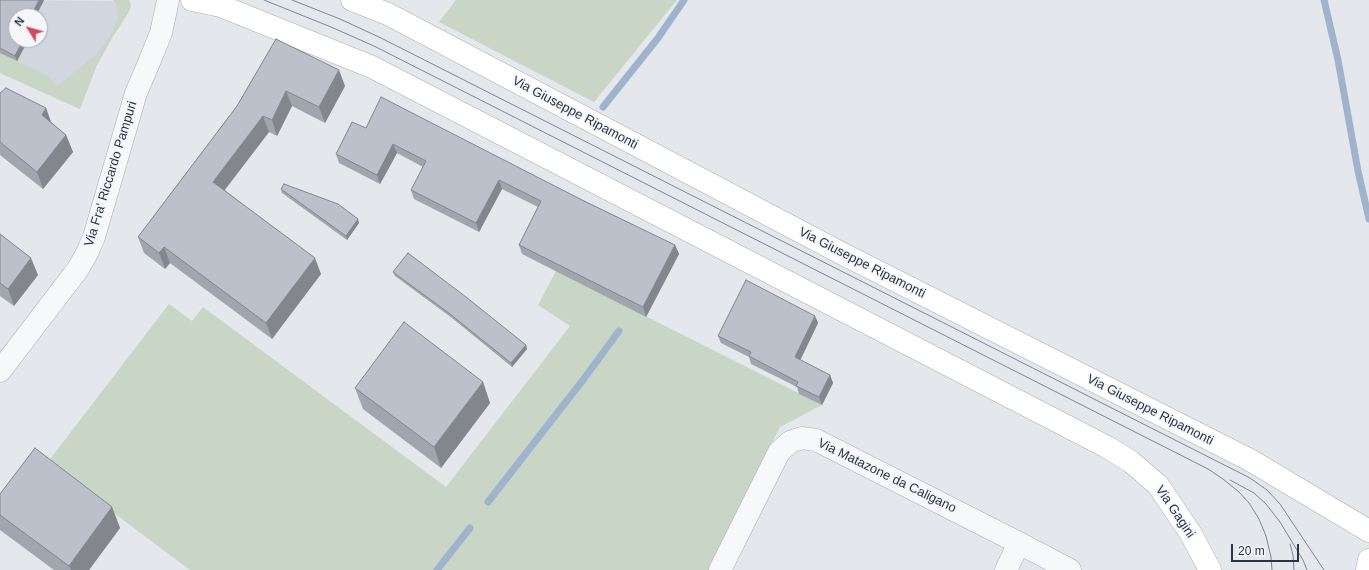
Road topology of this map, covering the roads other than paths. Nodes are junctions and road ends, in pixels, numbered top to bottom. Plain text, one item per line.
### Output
1 (167, 0) edge
2 (192, 0) edge
3 (352, 0) edge
4 (0, 371) edge
5 (1369, 531) edge
6 (1020, 542) junction
7 (1369, 560) edge
8 (720, 570) edge
9 (1006, 570) edge
10 (1070, 570) edge
11 (1210, 570) edge
12 (1367, 570) edge

1 - 4 street, Via Fra' Riccardo Pampuri
2 - 11 street, Via Gagini
3 - 5 street, Via Giuseppe Ripamonti
6 - 8 street, Via Matazone da Caligano
6 - 9 street
6 - 10 street, Via Matazone da Caligano
7 - 12 street

